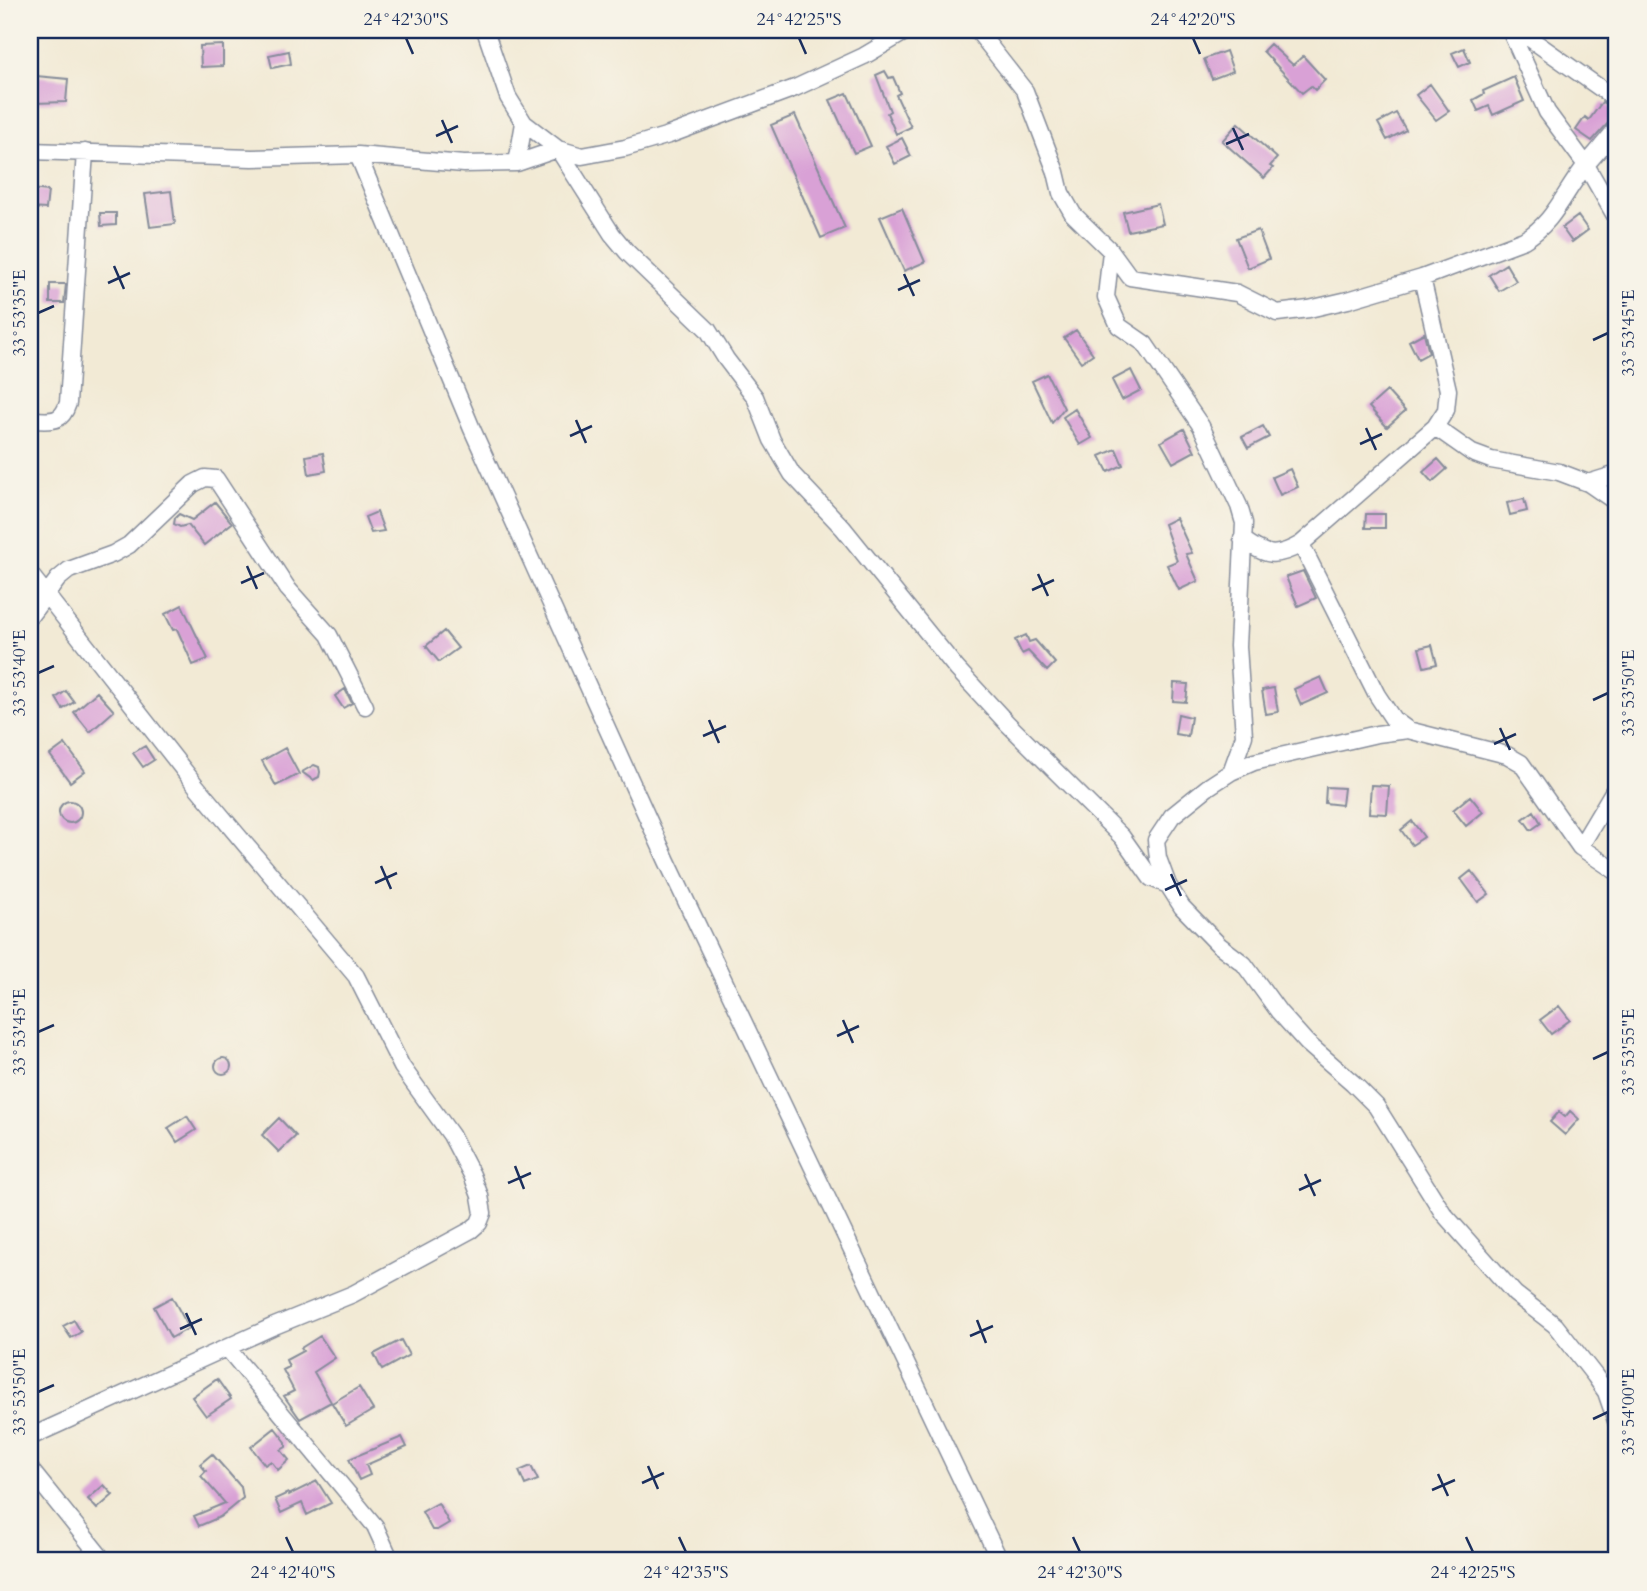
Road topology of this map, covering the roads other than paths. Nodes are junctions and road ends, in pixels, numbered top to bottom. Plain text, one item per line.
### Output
1 (485, 30) edge
2 (908, 30) edge
3 (976, 30) edge
4 (1510, 30) edge
5 (1518, 30) edge
6 (1617, 100) edge
7 (524, 123) junction
8 (1617, 128) edge
9 (558, 149) junction
10 (30, 151) edge
11 (85, 152) junction
12 (358, 156) junction
13 (517, 163) junction
14 (1586, 165) junction
15 (1617, 219) edge
16 (1111, 251) junction
17 (1422, 278) junction
18 (30, 420) edge
19 (1436, 427) junction
20 (1617, 474) edge
21 (1588, 483) junction
22 (1617, 503) edge
23 (1242, 539) junction
24 (1301, 544) junction
25 (30, 575) edge
26 (46, 594) junction
27 (30, 616) edge
28 (365, 706) dead end
29 (1408, 730) junction
30 (1244, 736) junction
31 (1268, 758) junction
32 (1231, 772) junction
33 (1617, 785) edge
34 (1580, 847) junction
35 (1617, 872) edge
36 (1168, 885) junction
37 (227, 1348) junction
38 (1617, 1424) edge
39 (30, 1437) edge
40 (30, 1469) edge
41 (104, 1561) edge
42 (391, 1561) edge
43 (1000, 1561) edge

1 - 7 street
2 - 9 street
3 - 16 street
4 - 14 street
5 - 6 street
7 - 9 street
7 - 13 street
8 - 14 street
9 - 13 street
9 - 36 street
10 - 11 street
11 - 12 street
11 - 18 street
12 - 13 street
12 - 43 street
14 - 15 street
14 - 17 street
16 - 17 street
16 - 23 street
17 - 19 street
19 - 21 street
19 - 24 street
20 - 21 street
21 - 22 street
23 - 24 street
23 - 30 street
24 - 29 street
25 - 26 street
26 - 27 street
26 - 28 street
26 - 37 street
29 - 31 street
29 - 34 street
30 - 31 street
30 - 32 street
31 - 32 street
32 - 36 street
33 - 34 street
34 - 35 street
36 - 38 street
37 - 39 street
37 - 42 street
40 - 41 street

